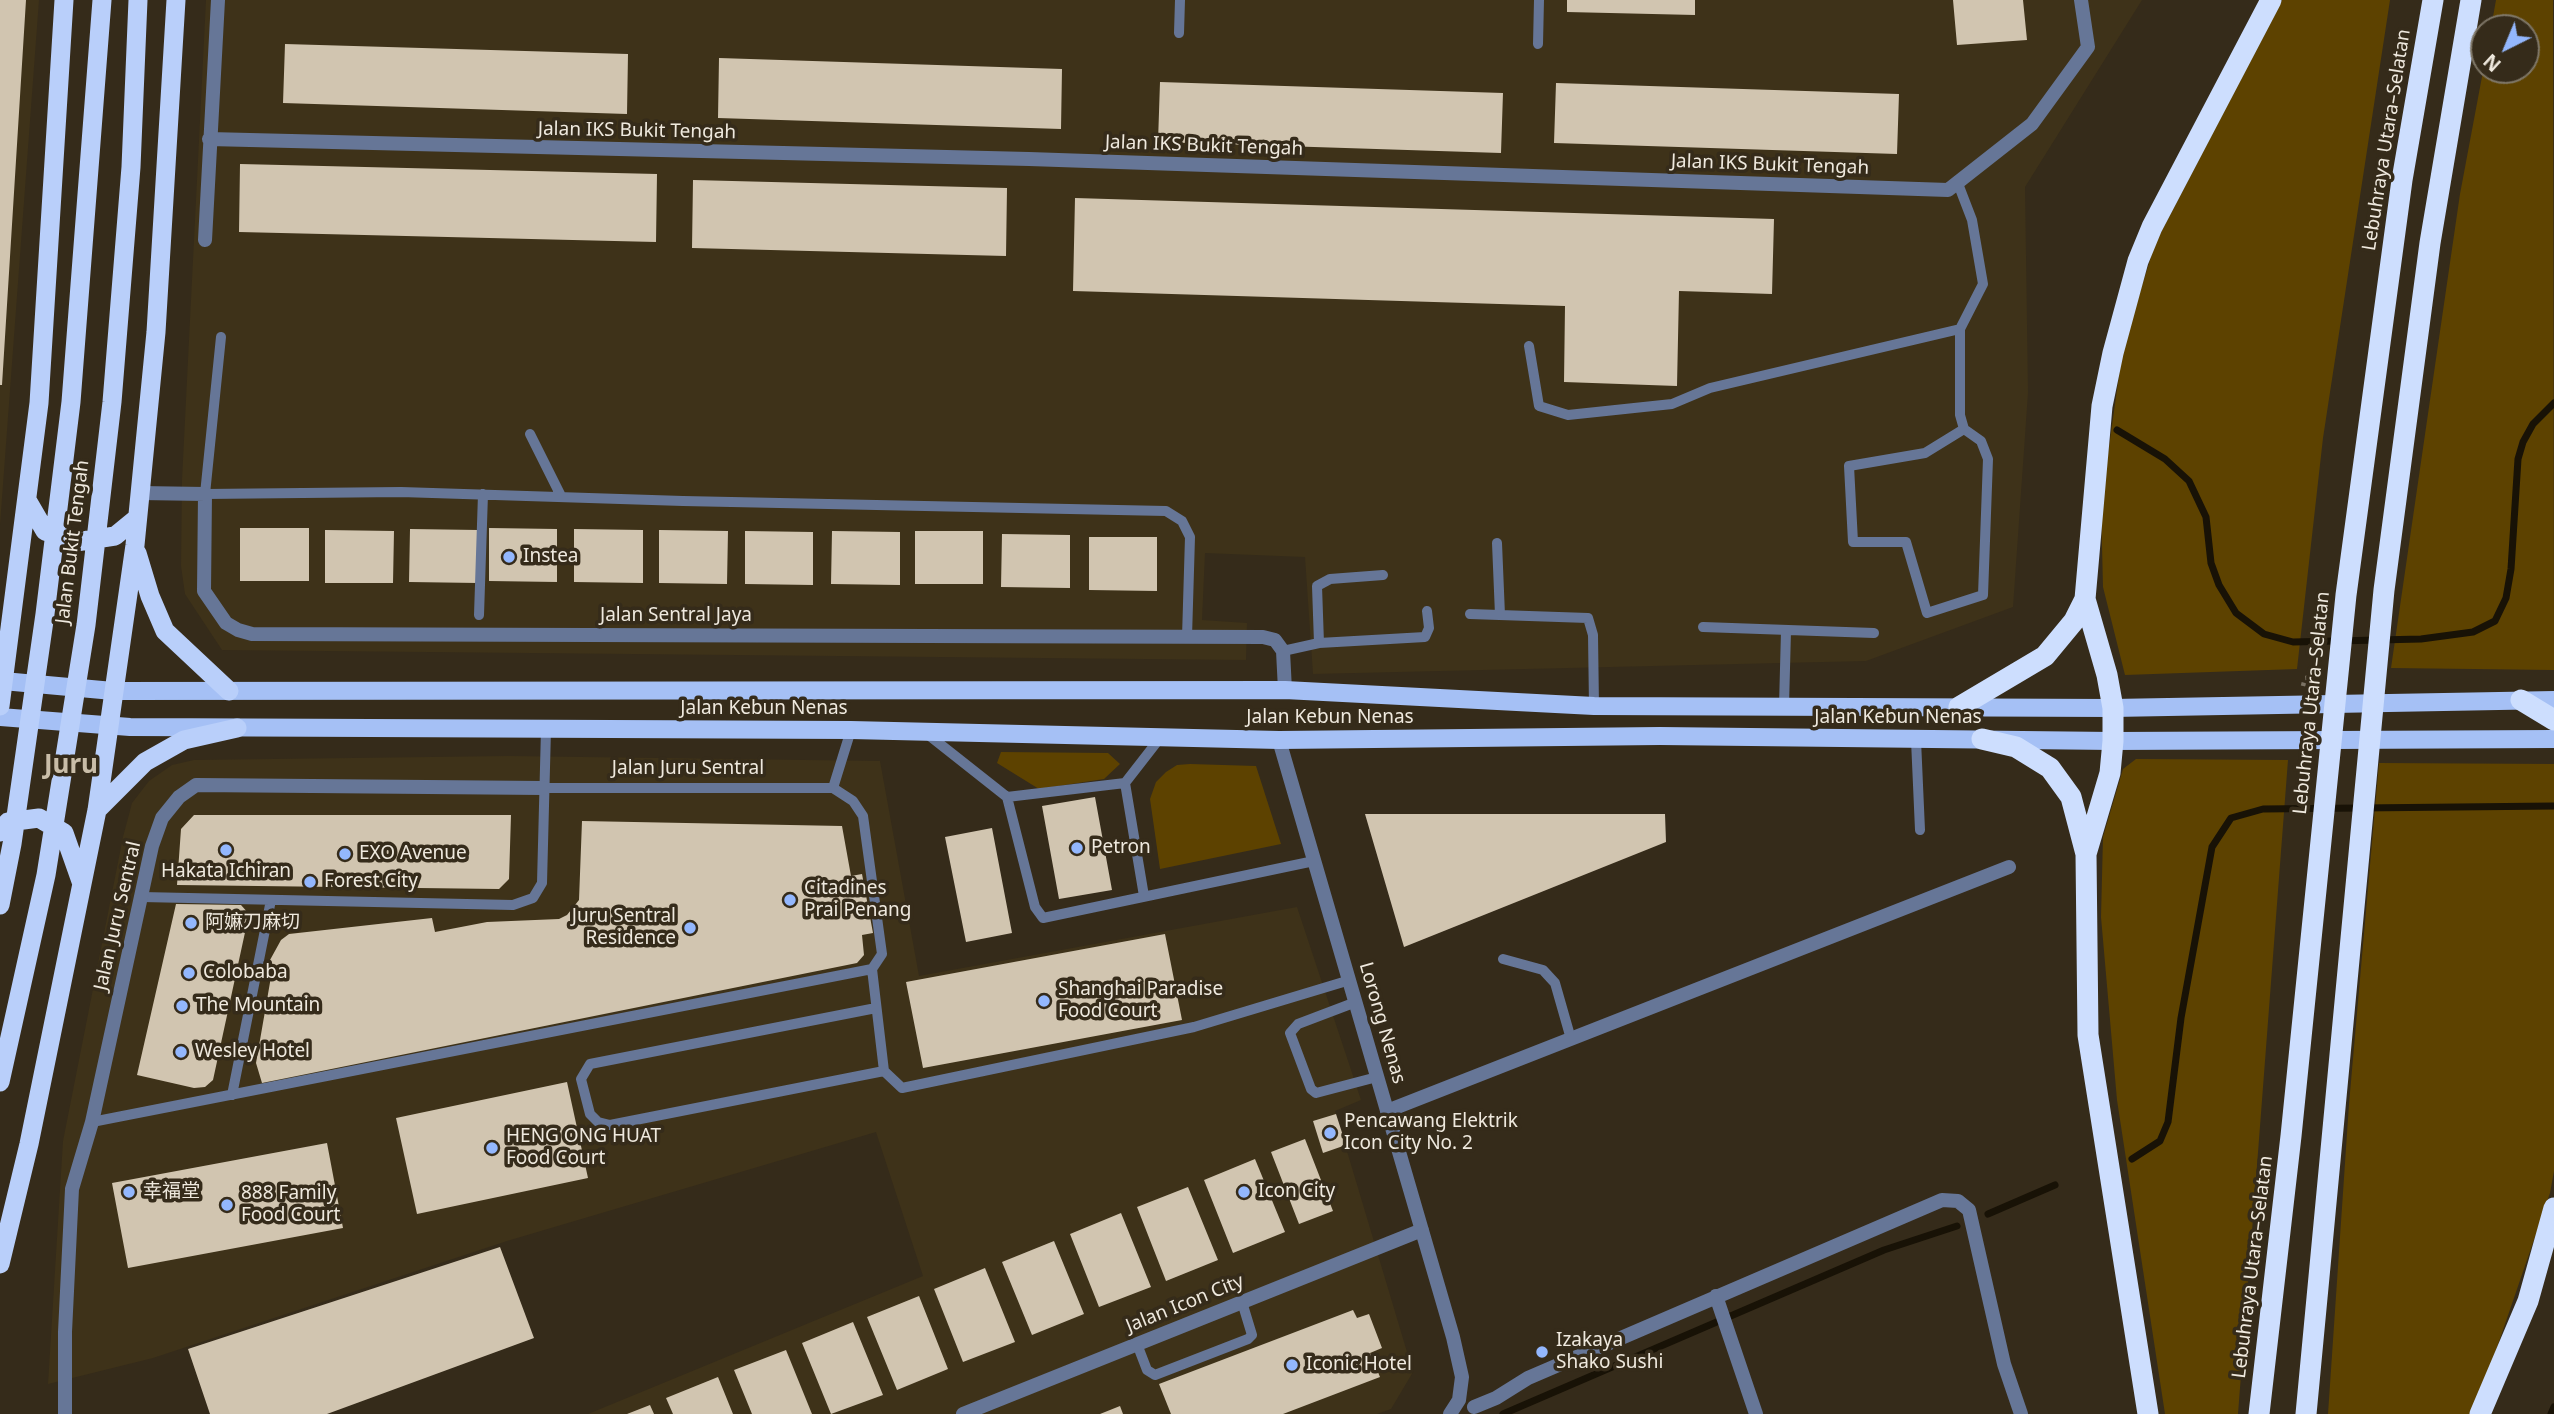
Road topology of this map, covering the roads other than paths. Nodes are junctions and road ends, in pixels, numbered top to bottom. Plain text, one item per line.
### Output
1 (64, 0) edge
2 (102, 0) edge
3 (138, 0) edge
4 (176, 0) edge
5 (218, 0) edge
6 (1180, 0) edge
7 (1539, 0) edge
8 (2081, 0) edge
9 (2271, 0) edge
10 (2433, 0) edge
11 (2471, 0) edge
12 (1179, 33) dead end
13 (1538, 44) dead end
14 (209, 139) junction
15 (1956, 181) junction
16 (205, 240) dead end
17 (1960, 329) junction
18 (221, 337) dead end
19 (1529, 346) dead end
20 (1964, 429) junction
21 (530, 434) dead end
22 (139, 493) junction
23 (205, 494) junction
24 (483, 494) junction
25 (561, 496) junction
26 (27, 500) junction
27 (137, 519) junction
28 (1497, 543) dead end
29 (135, 545) junction
30 (1383, 575) dead end
31 (2085, 599) junction
32 (14, 600) junction
33 (1427, 611) dead end
34 (1470, 614) dead end
35 (479, 615) dead end
36 (1500, 615) junction
37 (0, 616) edge
38 (1703, 626) dead end
39 (1786, 631) junction
40 (1874, 633) dead end
41 (1187, 637) junction
42 (1319, 643) junction
43 (1283, 650) junction
44 (3, 681) junction
45 (1285, 690) junction
46 (113, 691) junction
47 (229, 691) junction
48 (2521, 700) junction
49 (2554, 700) edge
50 (0, 706) edge
51 (1594, 706) junction
52 (1784, 706) junction
53 (1959, 707) junction
54 (2113, 708) junction
55 (0, 717) edge
56 (2554, 720) edge
57 (107, 725) junction
58 (237, 728) junction
59 (546, 729) junction
60 (851, 730) junction
61 (923, 731) junction
62 (1160, 738) junction
63 (1982, 739) junction
64 (2554, 739) edge
65 (1279, 740) junction
66 (1916, 740) junction
67 (2113, 741) junction
68 (1125, 783) junction
69 (543, 788) junction
70 (832, 788) junction
71 (1007, 797) junction
72 (97, 810) junction
73 (1920, 830) dead end
74 (0, 832) edge
75 (2086, 854) junction
76 (1314, 861) junction
77 (2009, 867) dead end
78 (82, 884) junction
79 (1144, 896) junction
80 (142, 898) junction
81 (271, 900) junction
82 (0, 905) edge
83 (1503, 959) dead end
84 (872, 970) junction
85 (1350, 980) junction
86 (1356, 1002) junction
87 (876, 1008) junction
88 (1572, 1039) junction
89 (884, 1071) junction
90 (1377, 1077) junction
91 (0, 1082) edge
92 (233, 1095) junction
93 (1387, 1111) junction
94 (92, 1122) junction
95 (2554, 1208) edge
96 (1422, 1230) junction
97 (0, 1264) edge
98 (1242, 1302) junction
99 (1718, 1302) junction
100 (1137, 1344) junction
101 (1460, 1400) junction
102 (1477, 1410) edge
103 (65, 1414) edge
104 (963, 1414) edge
105 (1450, 1414) edge
106 (1756, 1414) edge
107 (2021, 1414) edge
108 (2148, 1414) edge
109 (2259, 1414) edge
110 (2306, 1414) edge
111 (2480, 1414) edge

1 - 26 highway
2 - 82 highway, Jalan Bukit Tengah
3 - 91 highway, Jalan Bukit Tengah
4 - 22 highway
5 - 14 street
6 - 12 lane
7 - 13 lane
8 - 15 street, Jalan IKS Bukit Tengah
9 - 31 highway
10 - 109 highway, Lebuhraya Utara–Selatan
11 - 110 highway
14 - 15 street, Jalan IKS Bukit Tengah
14 - 16 street
15 - 17 lane
17 - 19 lane
17 - 20 lane
18 - 23 lane
20 - 20 lane
21 - 25 lane
22 - 23 street
22 - 27 highway
23 - 24 lane
23 - 41 street, Jalan Sentral Jaya
24 - 25 lane
24 - 35 lane
25 - 41 lane
26 - 27 highway
26 - 32 highway
27 - 29 highway
28 - 36 lane
29 - 46 highway
29 - 47 highway
30 - 42 lane
31 - 53 highway
31 - 54 highway
32 - 37 highway
32 - 44 highway
33 - 42 lane
34 - 36 lane
36 - 51 lane
38 - 39 lane
39 - 40 lane
39 - 52 lane
41 - 43 street, Jalan Sentral Jaya
42 - 43 lane
43 - 45 street
44 - 46 main road, Jalan Kebun Nenas
44 - 50 highway
45 - 47 main road, Jalan Kebun Nenas
45 - 51 main road, Jalan Kebun Nenas
46 - 47 main road, Jalan Kebun Nenas
46 - 57 highway
48 - 49 main road, Jalan Kebun Nenas
48 - 54 main road, Jalan Kebun Nenas
48 - 56 highway
51 - 52 main road, Jalan Kebun Nenas
52 - 53 main road, Jalan Kebun Nenas
53 - 54 main road, Jalan Kebun Nenas
54 - 67 highway
55 - 57 main road, Jalan Kebun Nenas
57 - 58 main road, Jalan Kebun Nenas
57 - 72 highway
58 - 59 main road, Jalan Kebun Nenas
58 - 72 highway
59 - 60 main road, Jalan Kebun Nenas
59 - 69 lane
60 - 61 main road, Jalan Kebun Nenas
60 - 70 lane
61 - 62 main road, Jalan Kebun Nenas
61 - 71 lane
62 - 65 main road, Jalan Kebun Nenas
62 - 68 lane
63 - 66 main road, Jalan Kebun Nenas
63 - 67 main road, Jalan Kebun Nenas
63 - 75 highway
64 - 67 main road, Jalan Kebun Nenas
65 - 66 main road, Jalan Kebun Nenas
65 - 76 street, Lorong Nenas
66 - 73 lane
67 - 75 highway
68 - 71 lane
68 - 79 lane
69 - 70 lane, Jalan Juru Sentral
69 - 80 street, Jalan Juru Sentral
69 - 81 lane
70 - 84 lane
71 - 79 lane
72 - 78 highway
74 - 78 highway
75 - 108 highway
76 - 79 lane
76 - 85 street, Lorong Nenas
77 - 88 street
78 - 97 highway
80 - 81 lane
80 - 94 street, Jalan Juru Sentral
81 - 92 lane
83 - 88 lane
84 - 87 lane
84 - 92 lane
85 - 86 street, Lorong Nenas
85 - 89 lane
86 - 90 street, Lorong Nenas
86 - 90 lane
87 - 89 lane
87 - 89 lane
88 - 93 street
90 - 93 street, Lorong Nenas
92 - 94 lane
93 - 96 street, Lorong Nenas
94 - 103 street, Jalan Juru Sentral
95 - 111 highway
96 - 98 street, Jalan Icon City
96 - 101 street, Lorong Nenas
98 - 100 street, Jalan Icon City
98 - 100 lane
99 - 102 street
99 - 106 street
99 - 107 street
100 - 104 street, Jalan Icon City
101 - 102 street
101 - 105 street

